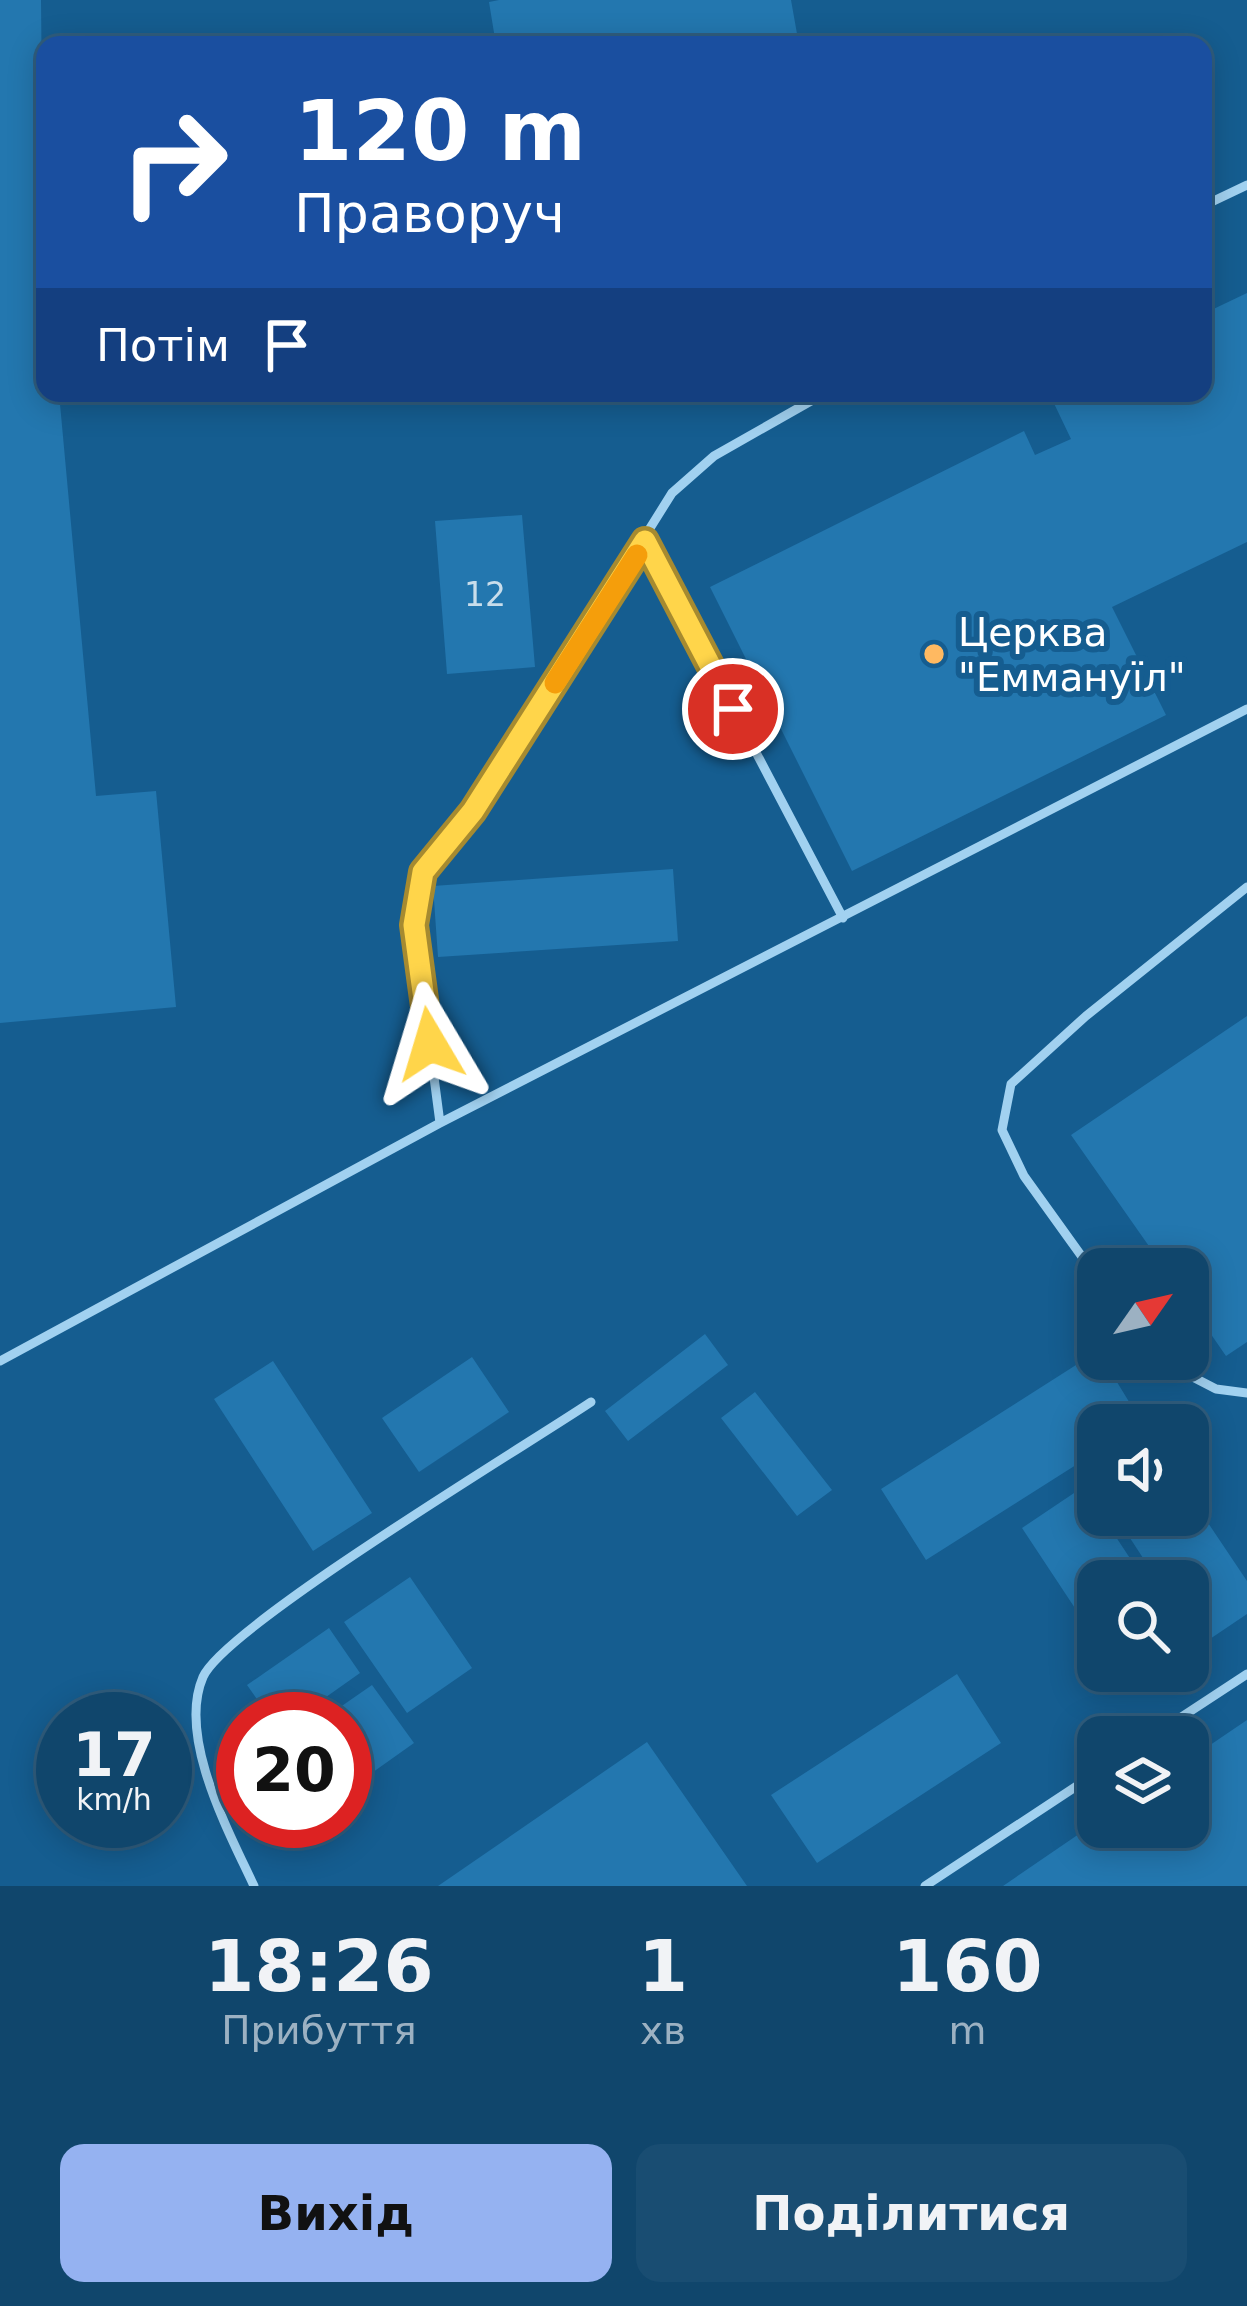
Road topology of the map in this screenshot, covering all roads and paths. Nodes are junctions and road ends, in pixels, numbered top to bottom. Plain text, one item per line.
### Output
1 (1247, 185) edge
2 (1212, 202) edge
3 (810, 402) edge
4 (645, 541) junction
5 (1247, 710) edge
6 (1247, 887) edge
7 (843, 918) junction
8 (440, 1123) junction
9 (1077, 1250) edge
10 (0, 1361) edge
11 (1191, 1380) edge
12 (1247, 1393) edge
13 (591, 1402) dead end
14 (1247, 1674) edge
15 (1183, 1716) edge
16 (1077, 1786) edge
17 (254, 1886) edge
18 (925, 1886) edge

1 - 2 lane
3 - 4 lane
4 - 7 lane
4 - 8 lane
5 - 7 lane
6 - 9 lane
7 - 8 lane
8 - 10 lane
11 - 12 lane
13 - 17 lane
14 - 15 lane
16 - 18 lane

